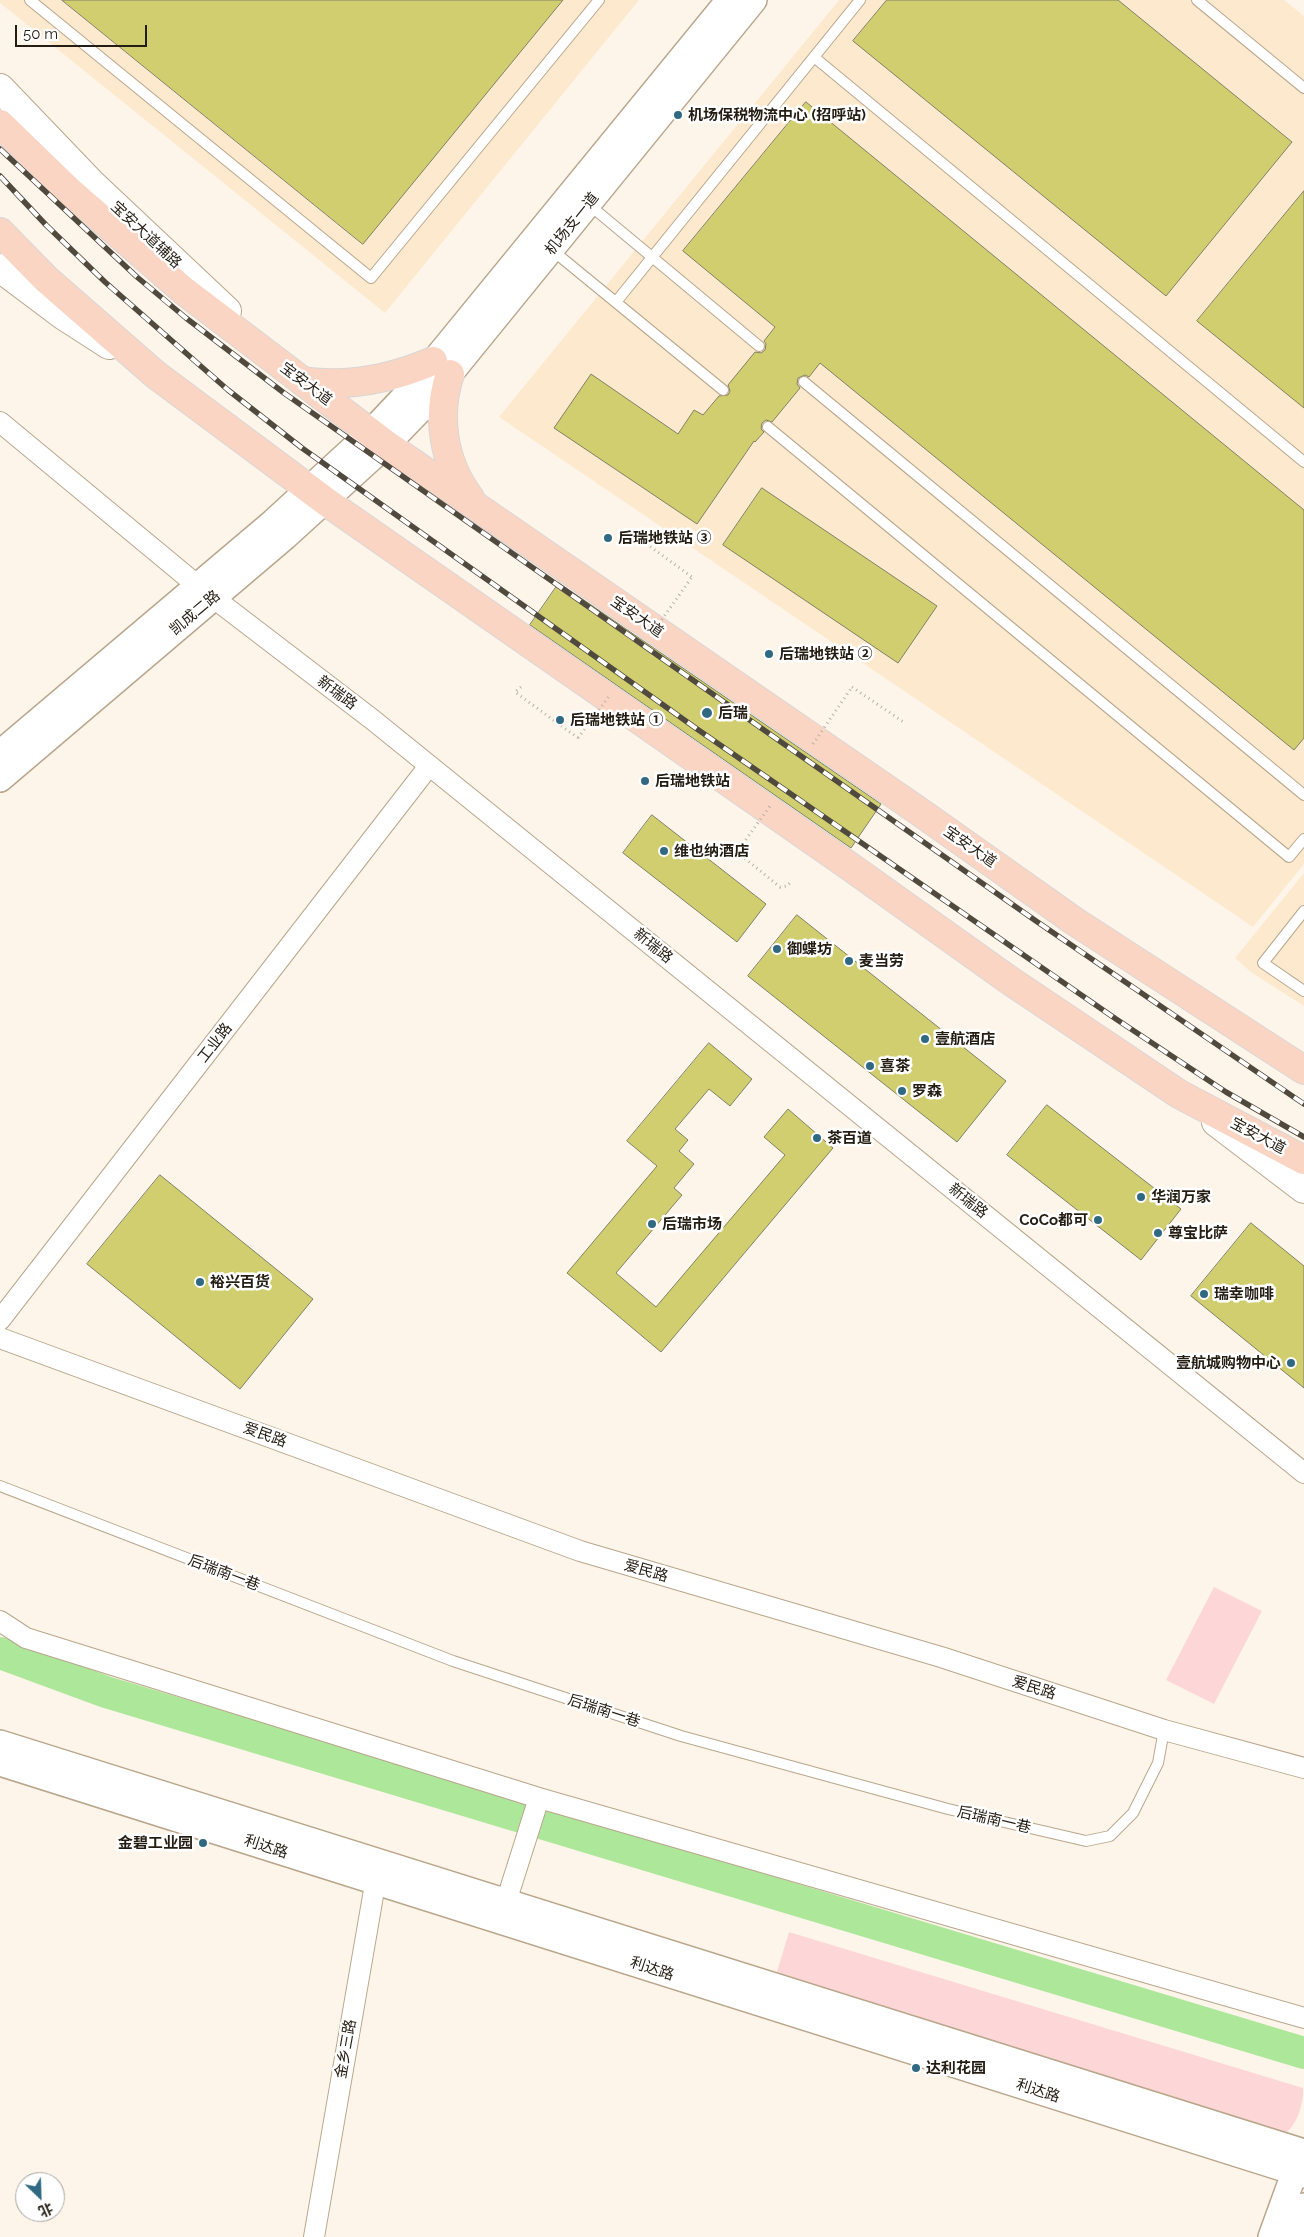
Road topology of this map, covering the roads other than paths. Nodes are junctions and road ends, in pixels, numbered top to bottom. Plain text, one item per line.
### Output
1 (30, 0) edge
2 (599, 0) edge
3 (729, 0) edge
4 (754, 0) edge
5 (860, 0) edge
6 (1197, 0) edge
7 (814, 57) junction
8 (0, 88) edge
9 (1304, 88) edge
10 (0, 124) edge
11 (580, 198) junction
12 (0, 232) edge
13 (543, 243) junction
14 (652, 257) junction
15 (0, 268) edge
16 (616, 302) junction
17 (759, 346) dead end
18 (442, 368) junction
19 (156, 374) junction
20 (300, 379) junction
21 (804, 382) dead end
22 (723, 390) dead end
23 (0, 422) edge
24 (768, 427) dead end
25 (379, 438) junction
26 (1304, 462) edge
27 (318, 495) junction
28 (480, 508) junction
29 (205, 592) junction
30 (0, 753) edge
31 (429, 766) junction
32 (0, 779) edge
33 (1304, 795) edge
34 (1304, 839) edge
35 (1304, 911) edge
36 (1304, 991) edge
37 (1238, 1028) junction
38 (1304, 1060) edge
39 (1304, 1070) edge
40 (1179, 1094) junction
41 (1304, 1160) edge
42 (1304, 1189) edge
43 (0, 1320) edge
44 (0, 1338) edge
45 (1304, 1473) edge
46 (0, 1486) edge
47 (0, 1621) edge
48 (1164, 1730) junction
49 (0, 1743) edge
50 (0, 1763) edge
51 (1304, 1768) edge
52 (539, 1798) junction
53 (377, 1872) junction
54 (506, 1902) junction
55 (1304, 2018) edge
56 (1302, 2160) edge
57 (1304, 2206) edge
58 (314, 2237) edge
59 (1271, 2237) edge
60 (1293, 2237) edge

1 - 2 lane
3 - 11 street, 机场支一道
4 - 11 street, 机场支一道
5 - 7 lane
6 - 9 lane
7 - 14 lane
7 - 26 lane
8 - 20 main road, 宝安大道辅路
10 - 20 main road, 宝安大道
11 - 13 street, 机场支一道
11 - 14 lane
12 - 19 main road, 宝安大道
13 - 16 lane
13 - 18 street, 机场支一道
14 - 16 lane
14 - 17 lane
15 - 19 main road
16 - 22 lane
18 - 20 main road
18 - 25 street, 机场支一道
18 - 28 main road
19 - 27 main road, 宝安大道
20 - 25 main road, 宝安大道
21 - 33 lane
23 - 29 street, 新瑞路
24 - 34 lane
25 - 27 street, 凯成二路
25 - 28 main road, 宝安大道
27 - 29 street, 凯成二路
27 - 40 main road, 宝安大道
28 - 37 main road, 宝安大道
29 - 30 street, 凯成二路
29 - 31 street, 新瑞路
29 - 32 street, 凯成二路
31 - 43 street, 工业路
31 - 45 street, 新瑞路
35 - 36 lane
37 - 38 main road
37 - 39 main road, 宝安大道
40 - 41 main road, 宝安大道
40 - 42 main road
44 - 48 street, 爱民路
46 - 48 lane, 后瑞南一巷
47 - 52 street
48 - 51 street, 爱民路
49 - 53 street, 利达路
50 - 53 street, 利达路
52 - 54 street
52 - 55 street
53 - 54 street, 利达路
53 - 56 street, 利达路
53 - 58 street, 金乡三路
54 - 56 street, 利达路
56 - 59 street
57 - 60 street

